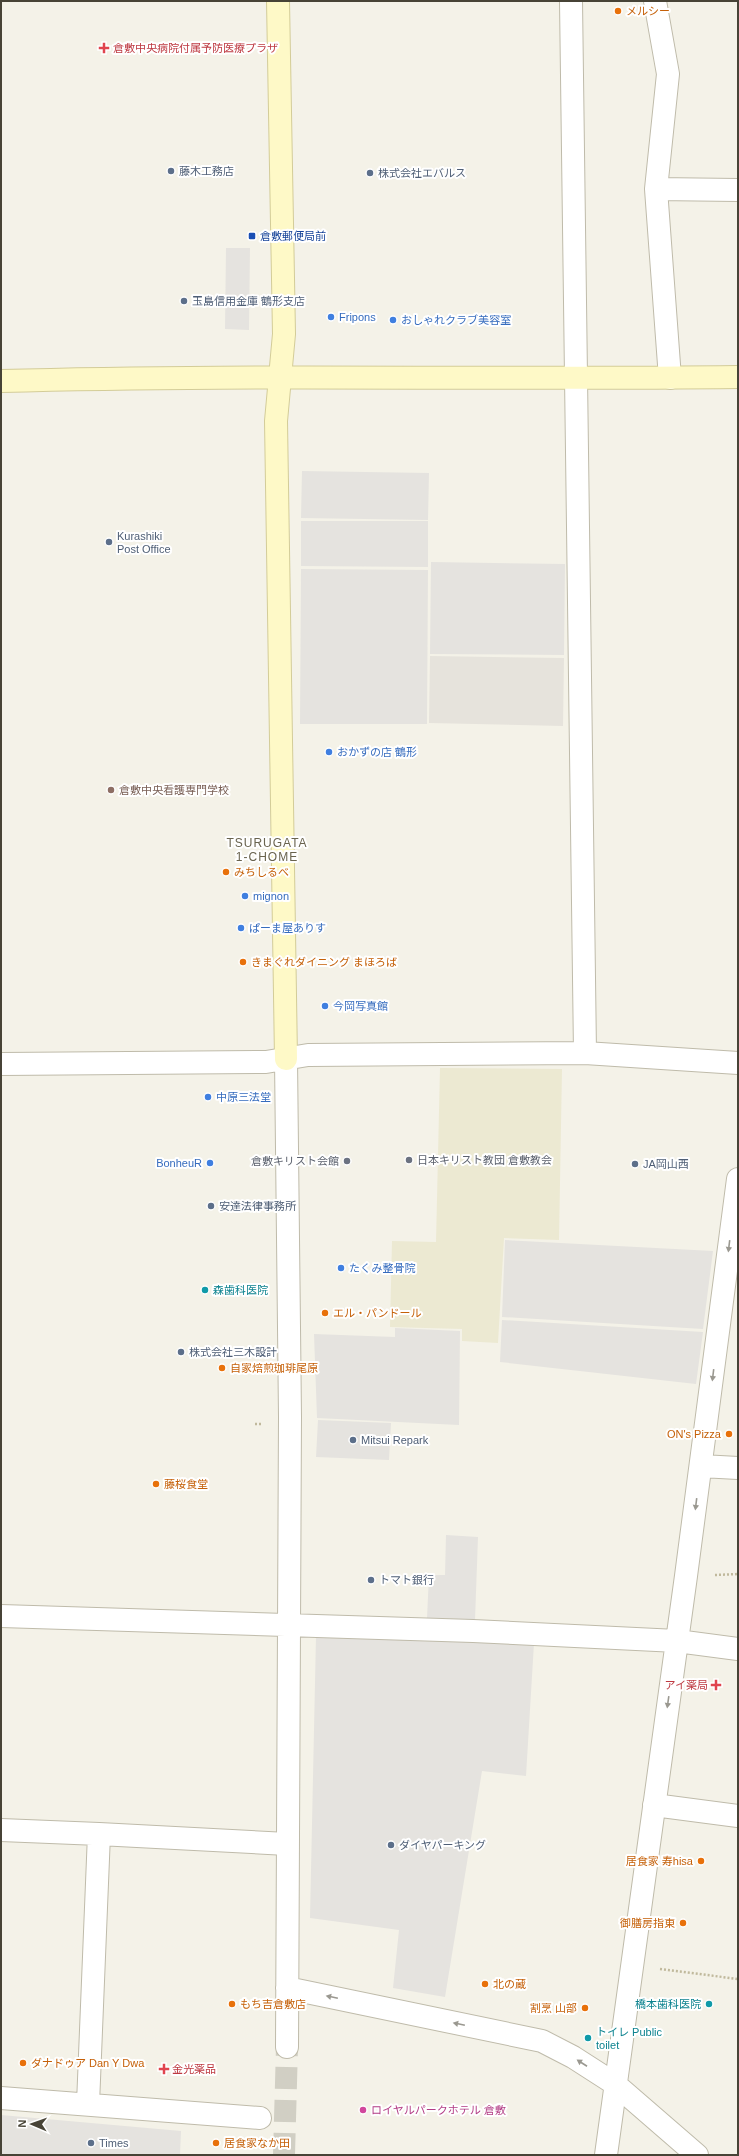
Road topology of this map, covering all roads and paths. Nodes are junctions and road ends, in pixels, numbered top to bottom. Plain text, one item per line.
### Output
1 (278, 1) edge
2 (571, 1) edge
3 (655, 1) edge
4 (656, 189) junction
5 (738, 190) edge
6 (279, 376) junction
7 (738, 377) edge
8 (670, 378) junction
9 (576, 380) junction
10 (1, 381) edge
11 (585, 1053) junction
12 (286, 1059) junction
13 (738, 1063) edge
14 (1, 1064) edge
15 (738, 1179) edge
16 (701, 1466) junction
17 (738, 1468) edge
18 (1, 1616) edge
19 (288, 1626) junction
20 (677, 1641) junction
21 (738, 1649) edge
22 (654, 1805) junction
23 (738, 1816) edge
24 (1, 1830) edge
25 (99, 1834) junction
26 (287, 1844) junction
27 (632, 1966) junction
28 (738, 1979) edge
29 (287, 1988) junction
30 (287, 2047) tunnel mouth
31 (615, 2084) junction
32 (1, 2098) edge
33 (88, 2104) junction
34 (260, 2118) dead end
35 (606, 2155) edge
36 (697, 2155) edge

1 - 6 street
2 - 9 street
3 - 4 street
4 - 5 street
4 - 8 street
6 - 9 street
6 - 10 street
6 - 12 street
7 - 8 street
8 - 9 street
9 - 11 street
11 - 12 street
11 - 13 street
12 - 14 street
12 - 19 street
15 -> 16 street
16 - 17 street
16 -> 20 street
18 - 19 street
19 - 20 street
19 - 26 street
20 - 21 street
20 -> 22 street
22 - 23 street
22 - 27 street
24 - 25 street
25 - 26 street
25 - 33 street
26 - 29 street
27 - 28 path
27 - 31 street
29 - 30 street
31 -> 29 street
31 - 35 street
31 - 36 street
32 - 33 street
33 - 34 street

